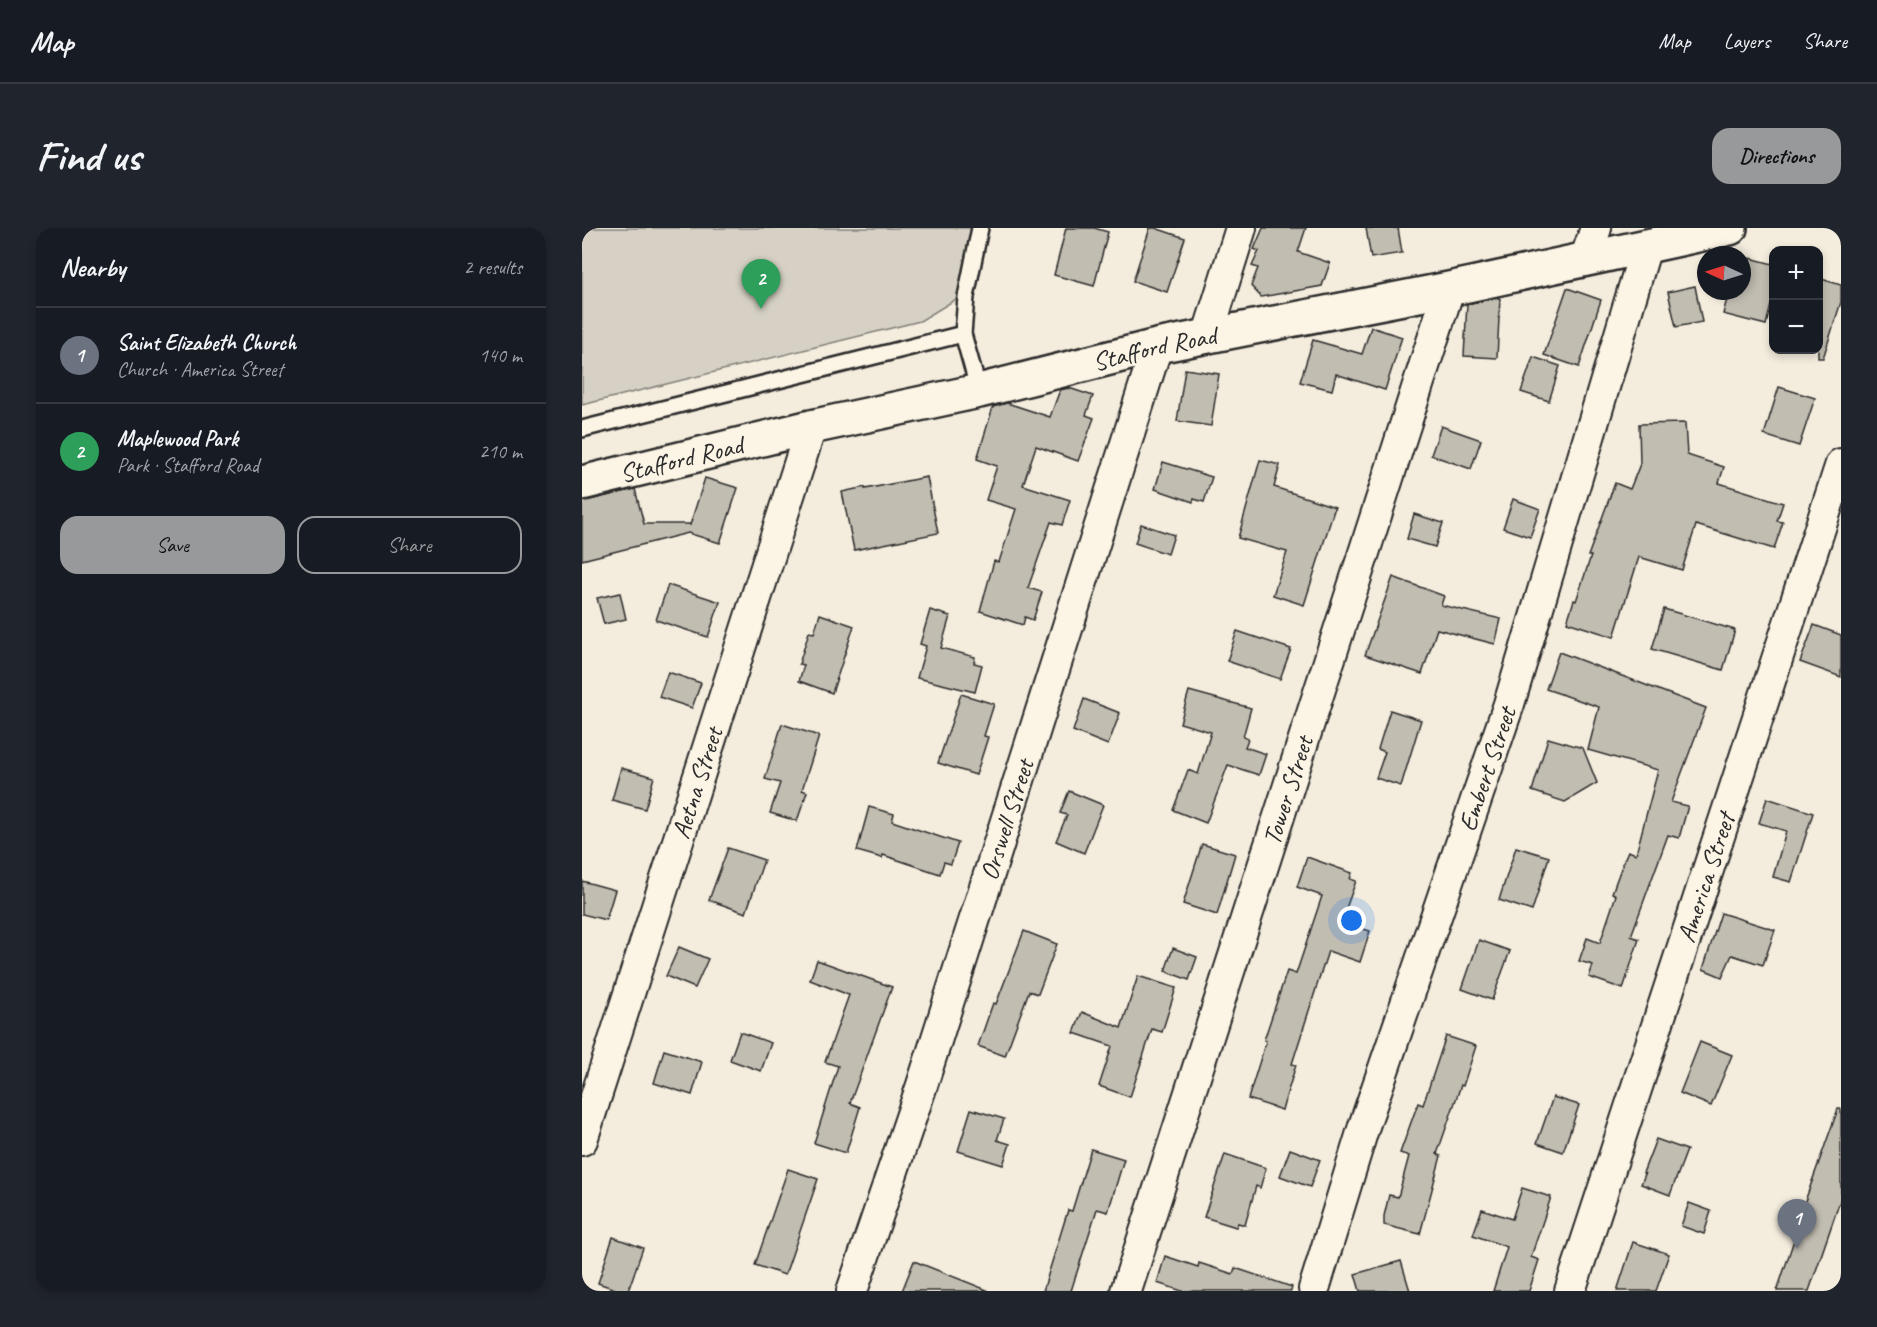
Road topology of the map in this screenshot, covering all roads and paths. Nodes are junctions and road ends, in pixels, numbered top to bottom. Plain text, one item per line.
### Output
1 (980, 228) edge
2 (1241, 228) edge
3 (1596, 228) edge
4 (1730, 228) edge
5 (1646, 247) junction
6 (1585, 260) junction
7 (1449, 289) junction
8 (963, 334) junction
9 (1207, 337) junction
10 (1156, 346) junction
11 (979, 391) junction
12 (811, 427) junction
13 (582, 429) edge
14 (1841, 464) edge
15 (582, 483) edge
16 (595, 1061) edge
17 (582, 1140) edge
18 (1314, 1289) dead end
19 (852, 1291) edge
20 (1126, 1291) edge
21 (1570, 1291) edge

1 - 8 lane
2 - 9 street
3 - 6 street
4 - 5 street, Stafford Road
5 - 6 street, Stafford Road
5 - 18 street, Embert Street
6 - 7 street, Stafford Road
7 - 9 street, Stafford Road
7 - 20 street, Tower Street
8 - 11 lane
8 - 13 lane
9 - 10 street, Stafford Road
10 - 11 street, Stafford Road
10 - 19 street, Orswell Street
11 - 12 street, Stafford Road
12 - 15 street, Stafford Road
12 - 16 street, Aetna Street
14 - 21 street, America Street
16 - 17 street, Aetna Street

